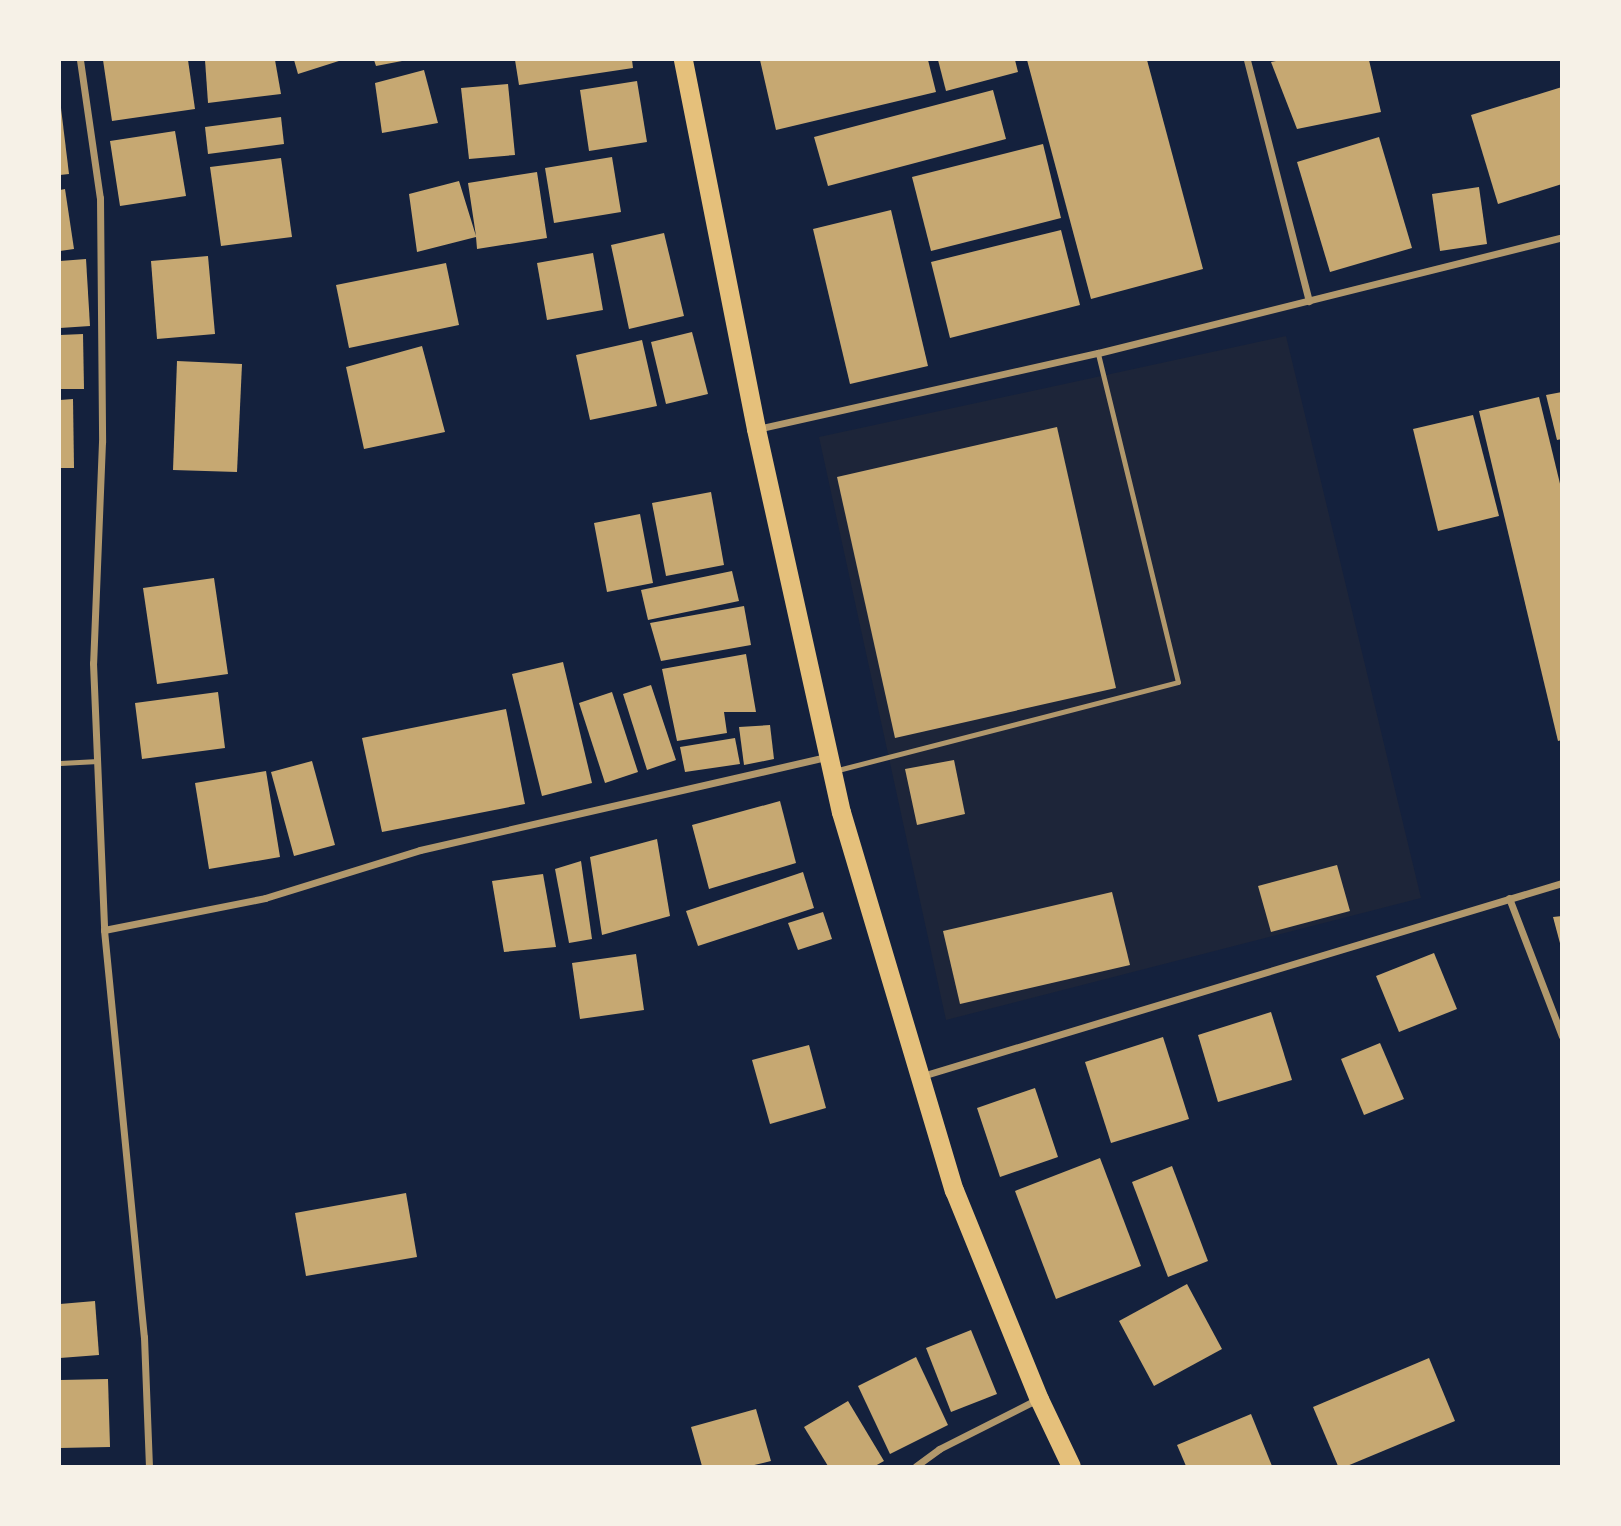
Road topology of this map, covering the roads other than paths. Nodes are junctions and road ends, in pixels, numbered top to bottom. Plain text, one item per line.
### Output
1 (80, 60) edge
2 (683, 60) edge
3 (1247, 60) edge
4 (1562, 237) edge
5 (1309, 301) junction
6 (1098, 353) junction
7 (756, 429) junction
8 (98, 761) junction
9 (60, 762) edge
10 (829, 764) junction
11 (1562, 883) edge
12 (1509, 898) junction
13 (104, 930) junction
14 (1562, 1037) edge
15 (918, 1077) junction
16 (1039, 1399) junction
17 (149, 1466) edge
18 (916, 1466) edge
19 (1071, 1466) edge

1 - 8 street
2 - 7 highway
3 - 5 street
4 - 5 street
5 - 6 street
6 - 7 street
6 - 10 lane
7 - 10 highway
8 - 9 lane
8 - 13 street
10 - 13 street
10 - 15 highway
11 - 12 street
12 - 14 street
12 - 15 street
13 - 17 street
15 - 16 highway
16 - 18 street
16 - 19 highway

